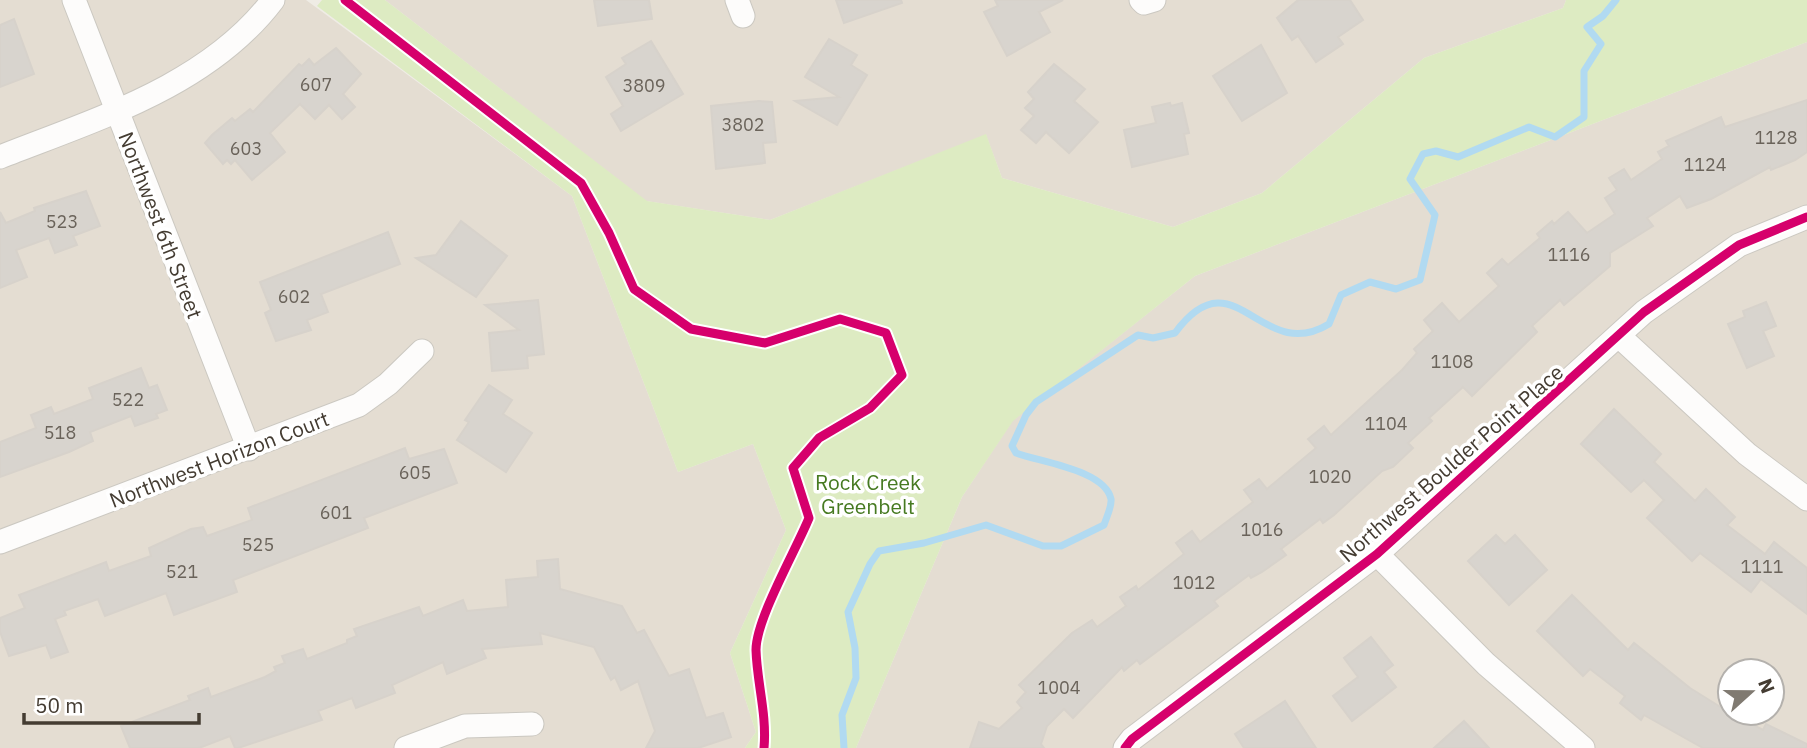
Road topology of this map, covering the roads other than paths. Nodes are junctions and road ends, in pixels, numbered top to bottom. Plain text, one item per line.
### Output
1 (74, 0) edge
2 (272, 0) edge
3 (117, 111) junction
4 (0, 157) edge
5 (1807, 217) edge
6 (1620, 337) junction
7 (422, 351) dead end
8 (249, 449) junction
9 (1807, 499) edge
10 (0, 542) edge
11 (1377, 554) junction
12 (532, 724) dead end
13 (406, 748) edge
14 (1125, 748) edge
15 (1583, 748) edge

1 - 3 street, Northwest 6th Street
2 - 3 street
3 - 4 street
3 - 8 street, Northwest 6th Street
5 - 6 street, Northwest Boulder Point Place
6 - 9 street
6 - 11 street, Northwest Boulder Point Place
7 - 8 street, Northwest Horizon Court
8 - 10 street, Northwest Horizon Court
11 - 14 street, Northwest Boulder Point Place
11 - 15 street
12 - 13 street

